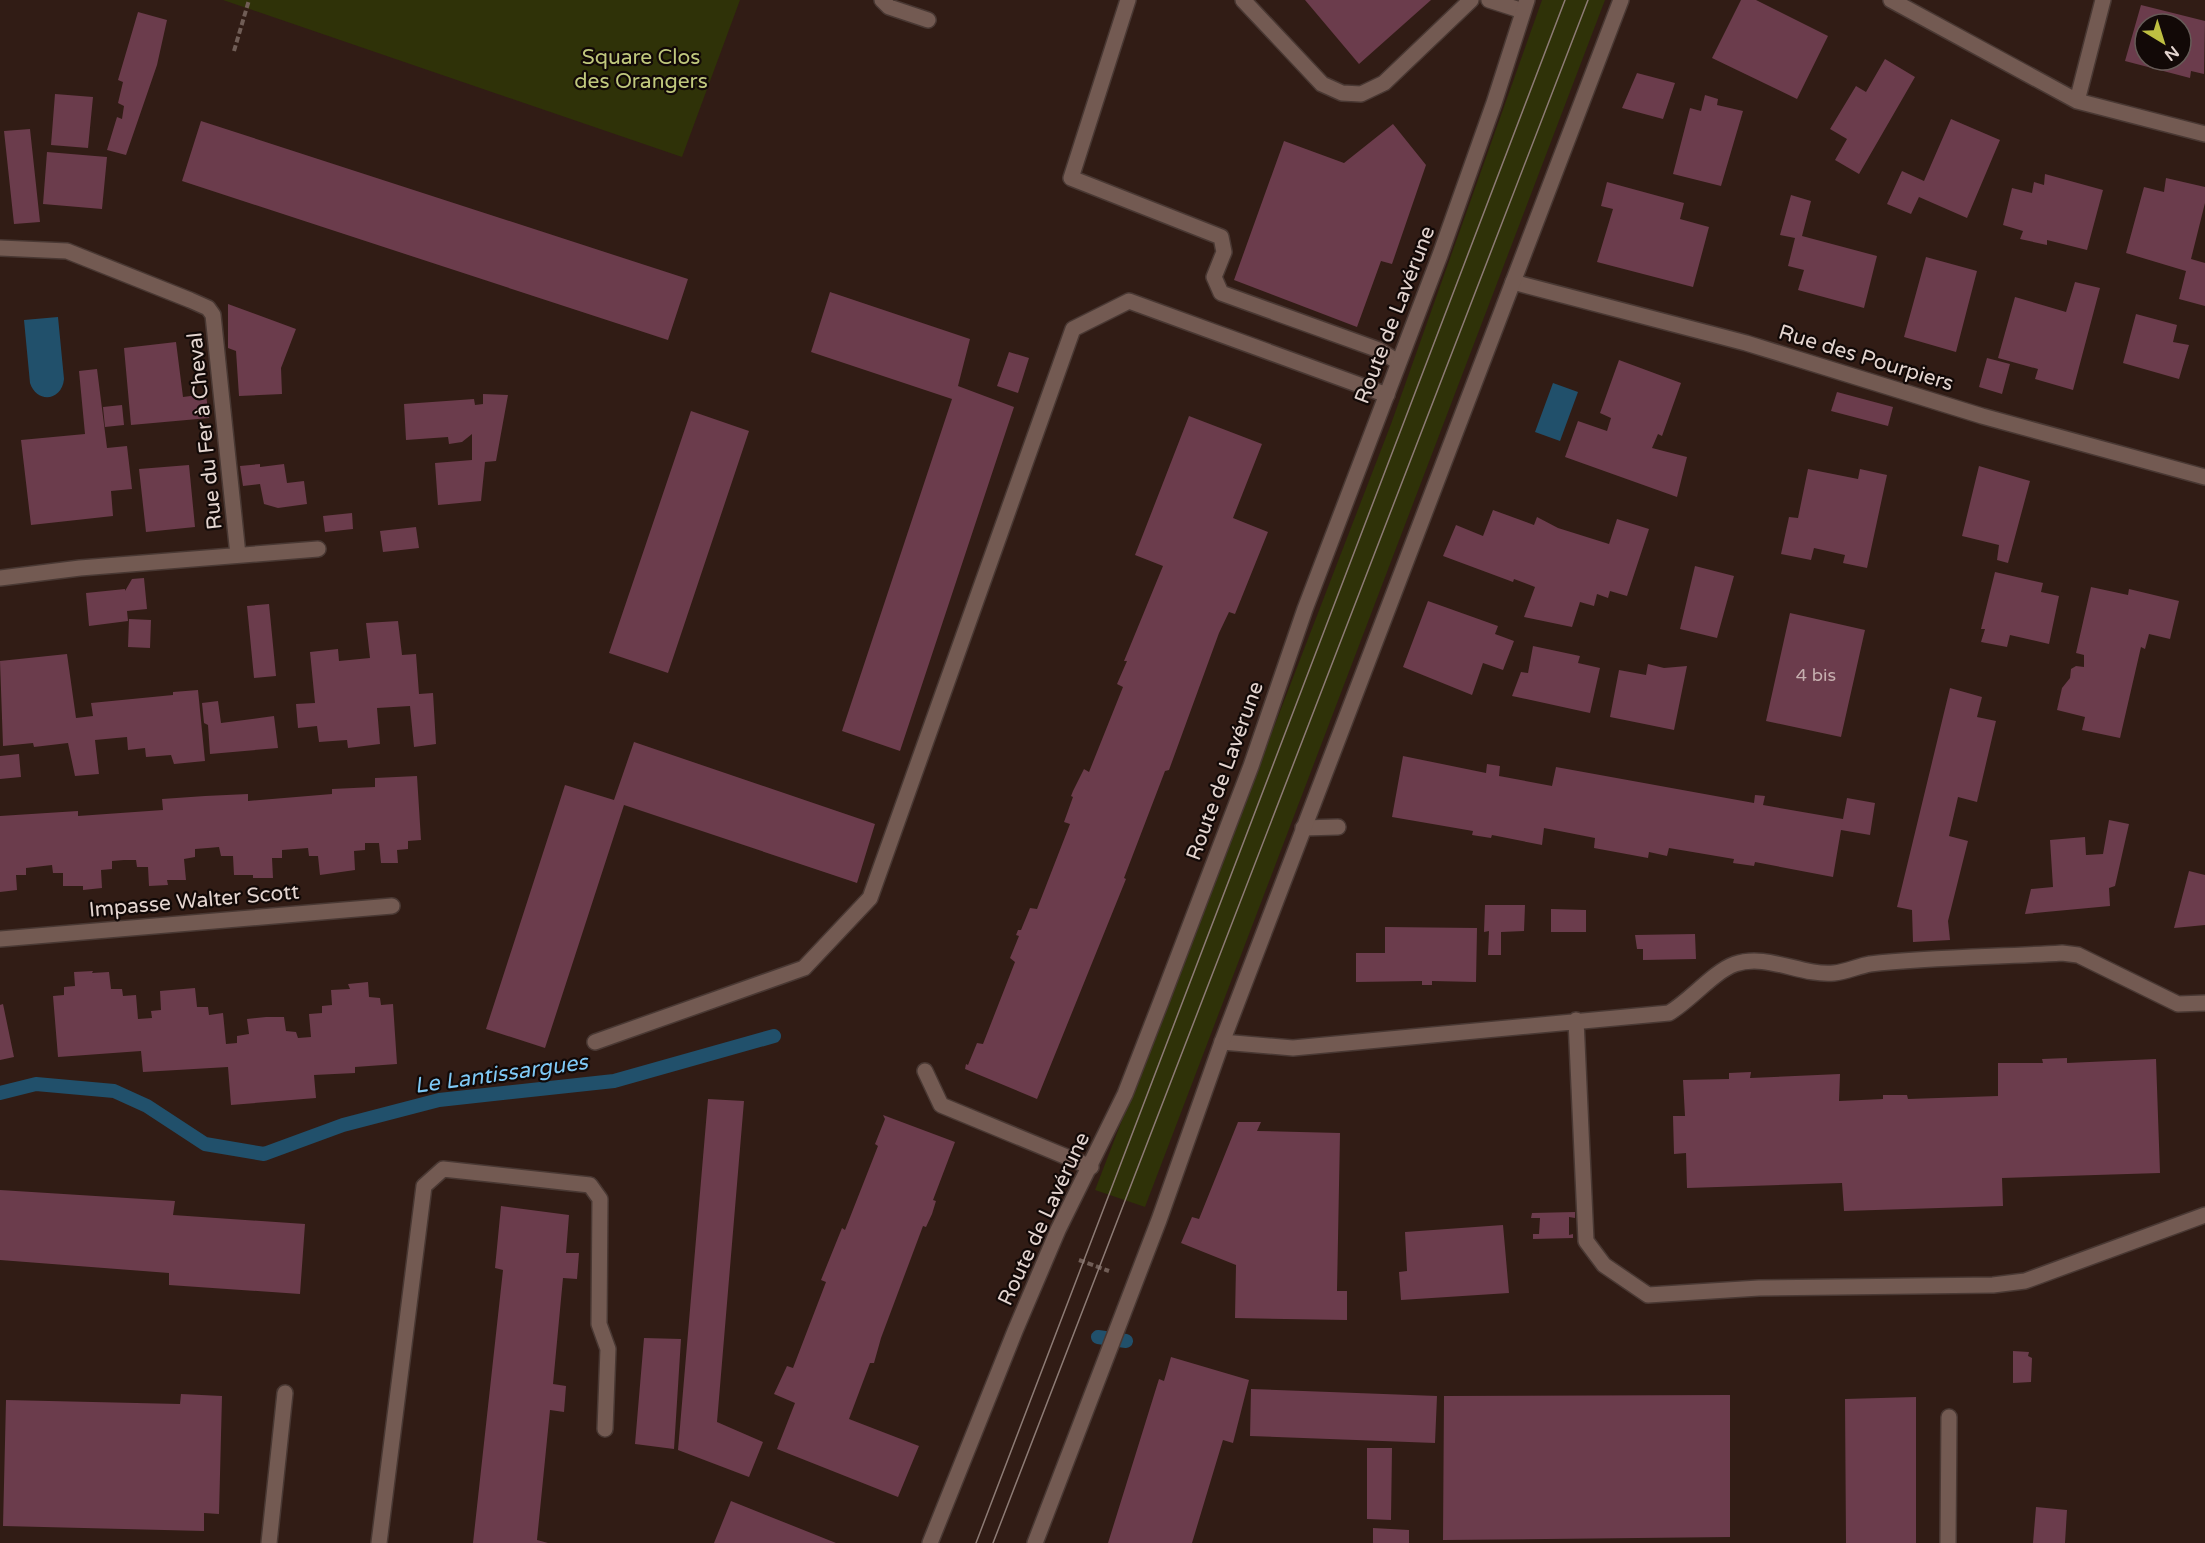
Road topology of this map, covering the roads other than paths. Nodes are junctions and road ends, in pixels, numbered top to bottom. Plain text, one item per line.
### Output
1 (882, 0) edge
2 (1128, 0) edge
3 (1243, 0) edge
4 (1471, 0) edge
5 (1490, 0) edge
6 (1620, 0) edge
7 (1891, 0) edge
8 (2103, 0) edge
9 (1525, 5) edge
10 (928, 20) dead end
11 (2077, 101) junction
12 (2205, 134) edge
13 (0, 248) edge
14 (1513, 282) junction
15 (1398, 362) junction
16 (1387, 395) junction
17 (2205, 477) edge
18 (318, 549) dead end
19 (238, 555) junction
20 (0, 578) edge
21 (1338, 827) dead end
22 (1303, 828) junction
23 (392, 906) dead end
24 (0, 939) edge
25 (2205, 1003) edge
26 (1576, 1020) junction
27 (595, 1042) dead end
28 (1222, 1042) junction
29 (925, 1071) dead end
30 (1091, 1167) junction
31 (2205, 1215) edge
32 (285, 1393) dead end
33 (1949, 1417) dead end
34 (605, 1429) dead end
35 (269, 1543) edge
36 (379, 1543) edge
37 (930, 1543) edge
38 (1035, 1543) edge
39 (1948, 1543) edge

1 - 10 street
2 - 15 street
3 - 4 street
5 - 9 street
6 - 14 street
7 - 11 street
8 - 11 street
9 - 15 street, Route de Lavérune
11 - 12 street
13 - 19 street, Rue du Fer à Cheval
14 - 17 street, Rue des Pourpiers
14 - 22 street
15 - 16 street, Route de Lavérune
16 - 27 street
16 - 30 street, Route de Lavérune
18 - 19 street, Rue du Fer à Cheval
19 - 20 street, Rue du Fer à Cheval
21 - 22 street
22 - 28 street
23 - 24 street, Impasse Walter Scott
25 - 26 street
26 - 28 street
26 - 31 street
28 - 38 street
29 - 30 street
30 - 37 street, Route de Lavérune
32 - 35 street
33 - 39 street
34 - 36 street

